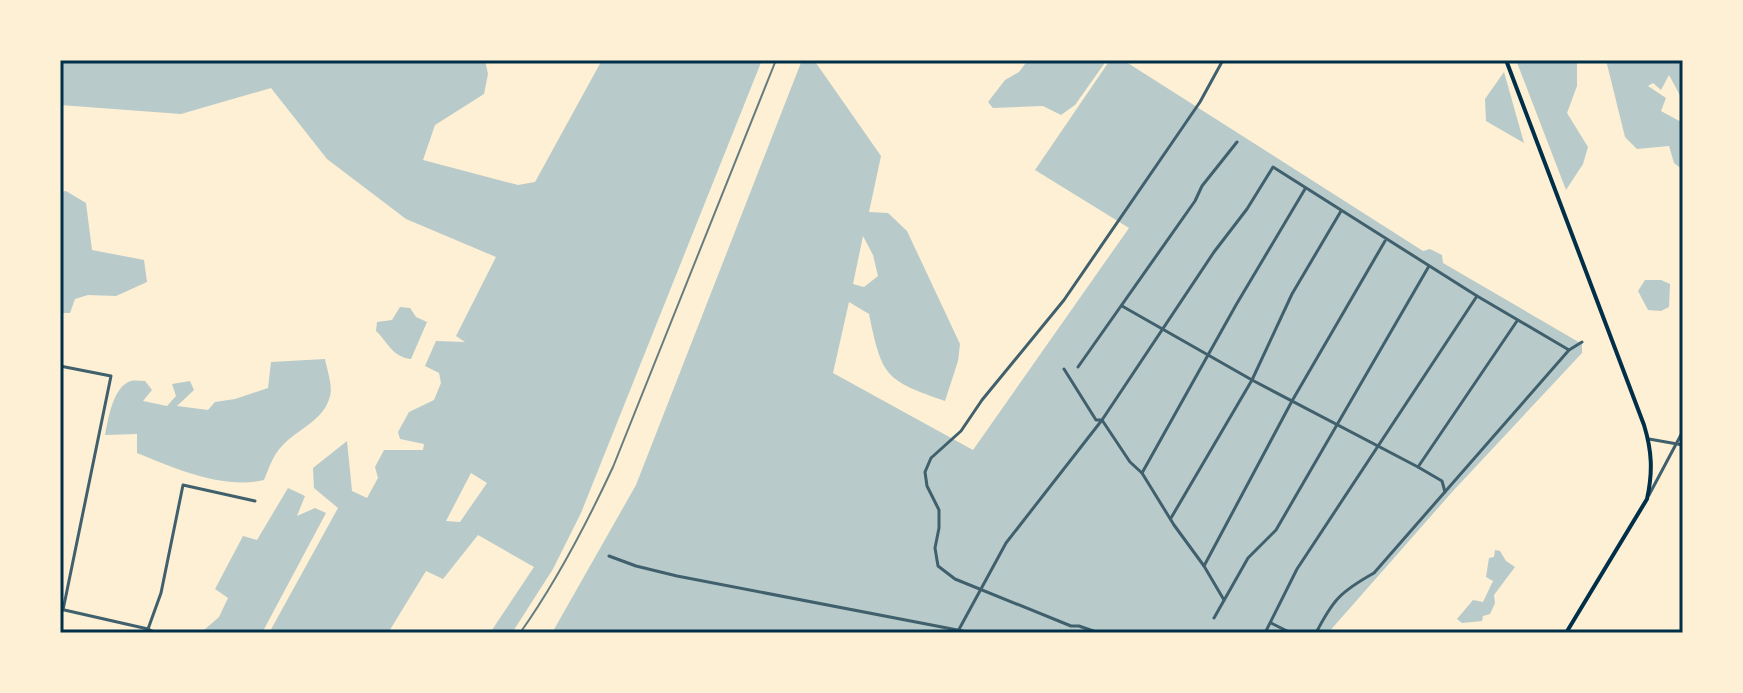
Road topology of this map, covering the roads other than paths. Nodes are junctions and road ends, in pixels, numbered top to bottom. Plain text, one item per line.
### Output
1 (1223, 60) edge
2 (1506, 60) edge
3 (1237, 142) dead end
4 (1305, 187) junction
5 (1341, 211) junction
6 (1385, 239) junction
7 (1429, 266) junction
8 (1477, 296) junction
9 (1122, 306) junction
10 (1517, 320) junction
11 (1161, 330) junction
12 (1582, 342) dead end
13 (1569, 350) junction
14 (1208, 356) junction
15 (60, 366) edge
16 (1078, 367) dead end
17 (1064, 369) dead end
18 (1252, 380) junction
19 (1292, 401) junction
20 (1102, 420) junction
21 (1336, 425) junction
22 (1683, 431) edge
23 (1649, 439) junction
24 (1676, 444) junction
25 (1683, 445) edge
26 (1377, 446) junction
27 (1418, 467) junction
28 (1142, 473) junction
29 (1445, 492) junction
30 (1647, 499) junction
31 (255, 501) dead end
32 (1171, 518) junction
33 (609, 556) dead end
34 (1204, 566) junction
35 (981, 588) junction
36 (1224, 600) junction
37 (61, 609) edge
38 (1214, 618) dead end
39 (1271, 623) junction
40 (148, 629) junction
41 (957, 632) edge
42 (156, 633) edge
43 (973, 633) edge
44 (1099, 633) edge
45 (1265, 633) edge
46 (1291, 633) edge
47 (1316, 633) edge
48 (1566, 633) edge

1 - 35 street
2 - 23 main road
3 - 9 street
4 - 5 street
4 - 11 street
4 - 14 street
5 - 6 street
5 - 18 street
6 - 7 street
6 - 19 street
7 - 8 street
7 - 21 street
8 - 10 street
8 - 26 street
9 - 11 street
9 - 16 street
10 - 13 street
10 - 27 street
11 - 14 street
11 - 20 street
12 - 13 street
13 - 29 street
14 - 18 street
14 - 28 street
15 - 37 street
17 - 20 street
18 - 19 street
18 - 32 street
19 - 21 street
19 - 34 street
20 - 28 street
20 - 35 street
21 - 26 street
21 - 36 street
22 - 24 street
23 - 24 street
23 - 30 main road
24 - 25 street
24 - 30 street
26 - 27 street
26 - 39 street
27 - 29 street
28 - 32 street
29 - 47 street
30 - 48 main road
31 - 40 street
32 - 34 street
33 - 41 street
34 - 36 street
35 - 41 street
35 - 44 street
36 - 38 street
37 - 40 street
39 - 45 street
39 - 46 street
40 - 42 street
41 - 43 street

